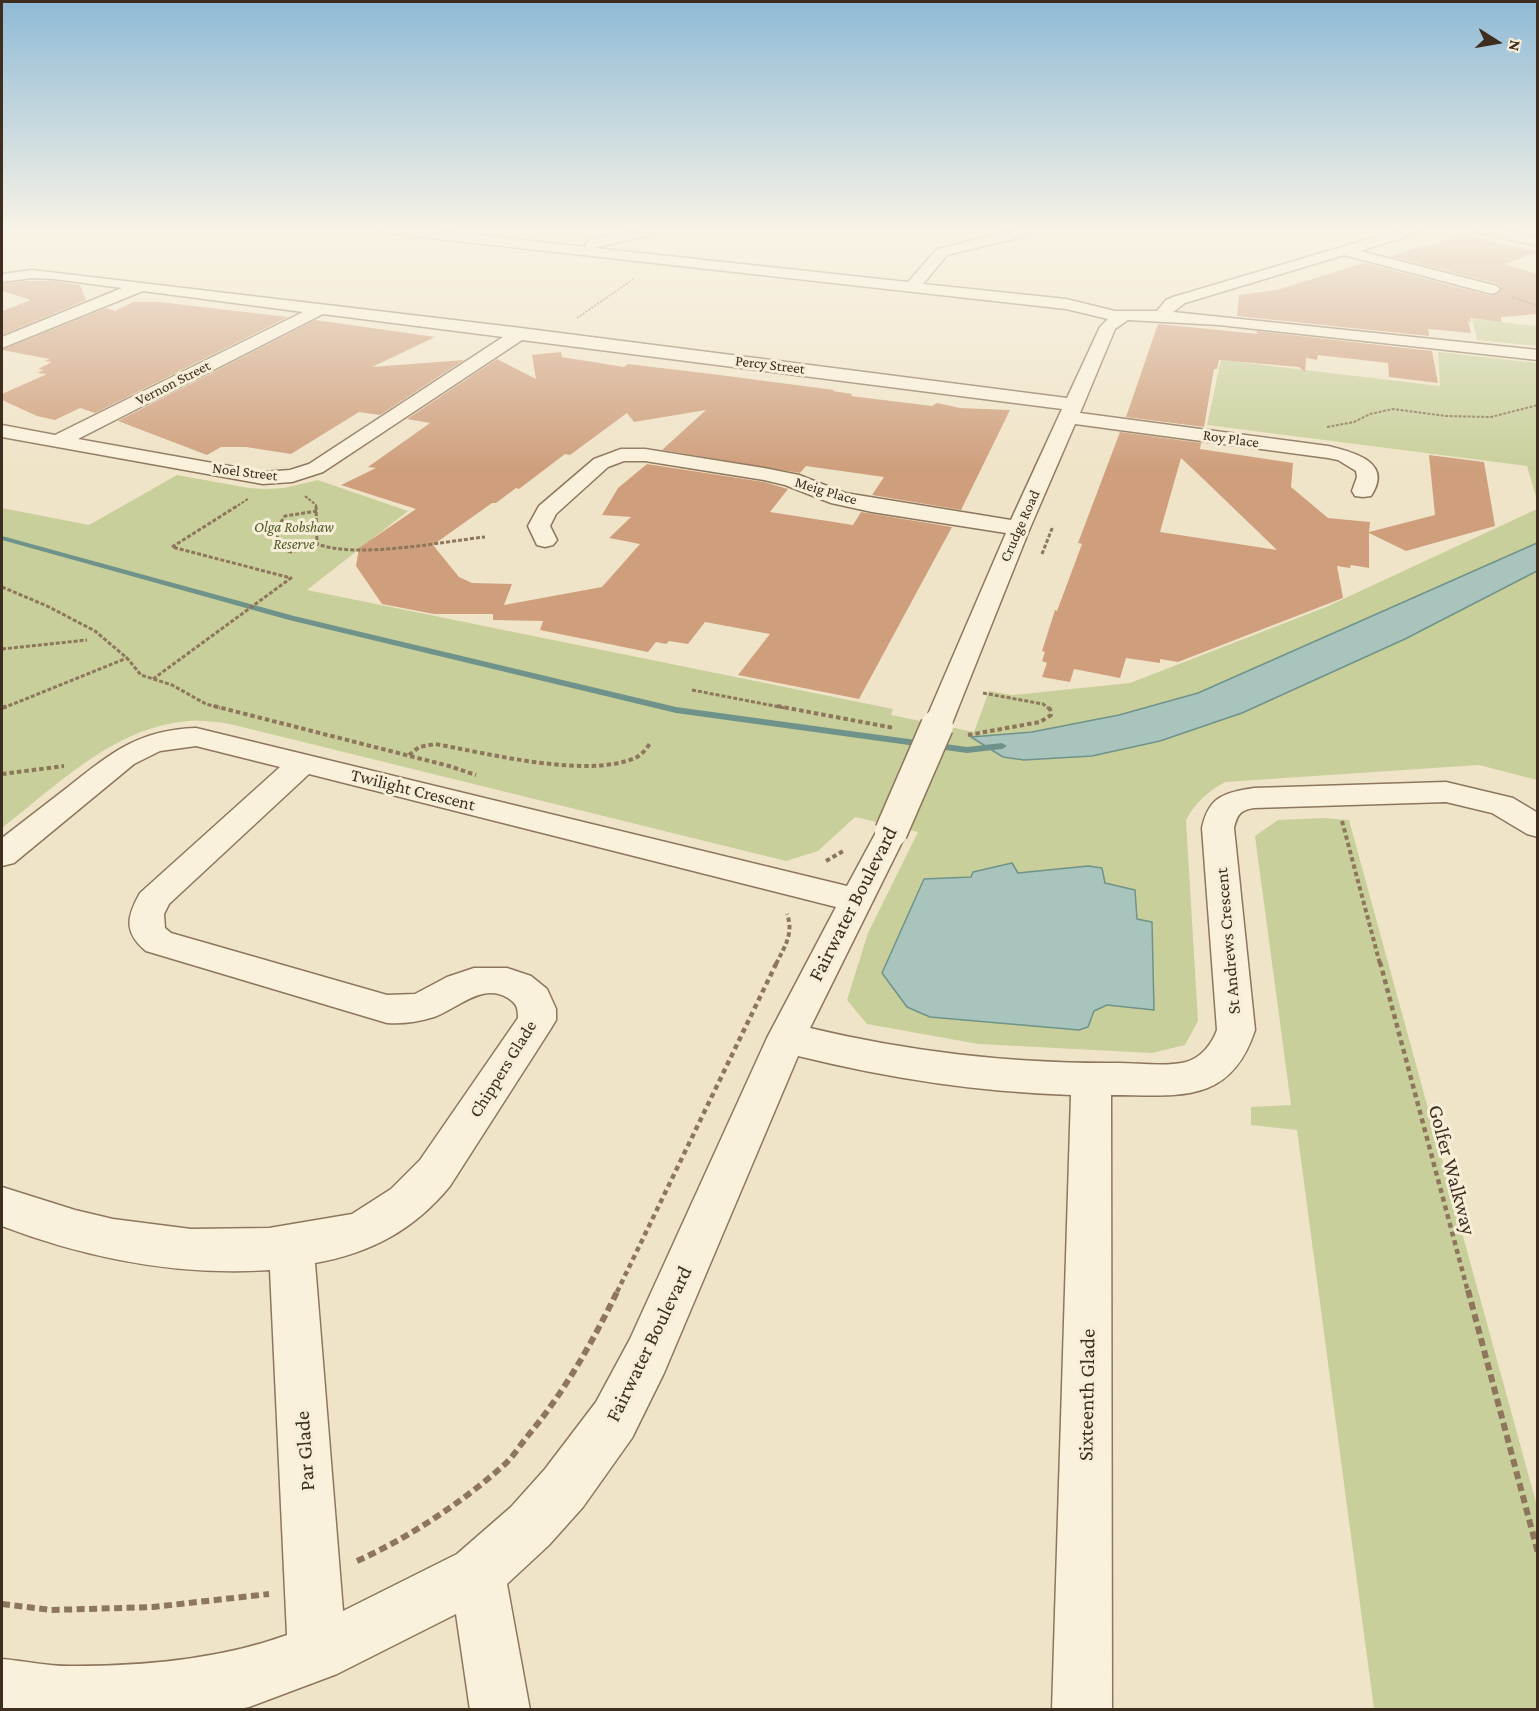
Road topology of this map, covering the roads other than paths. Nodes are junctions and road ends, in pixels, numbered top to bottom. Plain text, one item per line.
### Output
1 (84, 309) edge
2 (310, 309) edge
3 (1092, 309) edge
4 (319, 310) junction
5 (1165, 311) joint
6 (1114, 313) junction
7 (1218, 320) junction
8 (521, 333) junction
9 (2, 342) edge
10 (1538, 355) edge
11 (1072, 411) junction
12 (2, 431) edge
13 (58, 441) junction
14 (1364, 491) dead end
15 (1019, 528) junction
16 (545, 540) dead end
17 (937, 726) joint
18 (303, 763) junction
19 (1538, 827) edge
20 (2, 855) edge
21 (856, 900) junction
22 (786, 1038) junction
23 (1091, 1080) junction
24 (2, 1206) edge
25 (291, 1247) junction
26 (477, 1574) junction
27 (317, 1654) junction
28 (2, 1688) edge
29 (500, 1710) edge
30 (1082, 1710) edge

1 - 9 street
2 - 4 street, Percy Street
3 - 6 street
4 - 8 street, Percy Street
4 - 13 street, Vernon Street
5 - 6 street
5 - 7 street
6 - 7 street
6 - 11 street, Crudge Road
7 - 10 street
8 - 11 street, Percy Street
8 - 13 street, Noel Street
11 - 14 street, Roy Place
11 - 15 street, Crudge Road
12 - 13 street, Noel Street
15 - 16 street, Meig Place
15 - 17 street, Crudge Road
17 - 21 street, Fairwater Boulevard, bridge
18 - 20 street, Twilight Crescent
18 - 21 street, Twilight Crescent
18 - 25 street, Chippers Glade
19 - 23 street, St Andrews Crescent
21 - 22 street, Fairwater Boulevard
22 - 23 street, St Andrews Crescent
22 - 26 street, Fairwater Boulevard
23 - 30 street, Sixteenth Glade
24 - 25 street, Chippers Glade
25 - 27 street, Par Glade
26 - 27 street, Fairwater Boulevard
26 - 29 street
27 - 28 street, Fairwater Boulevard

